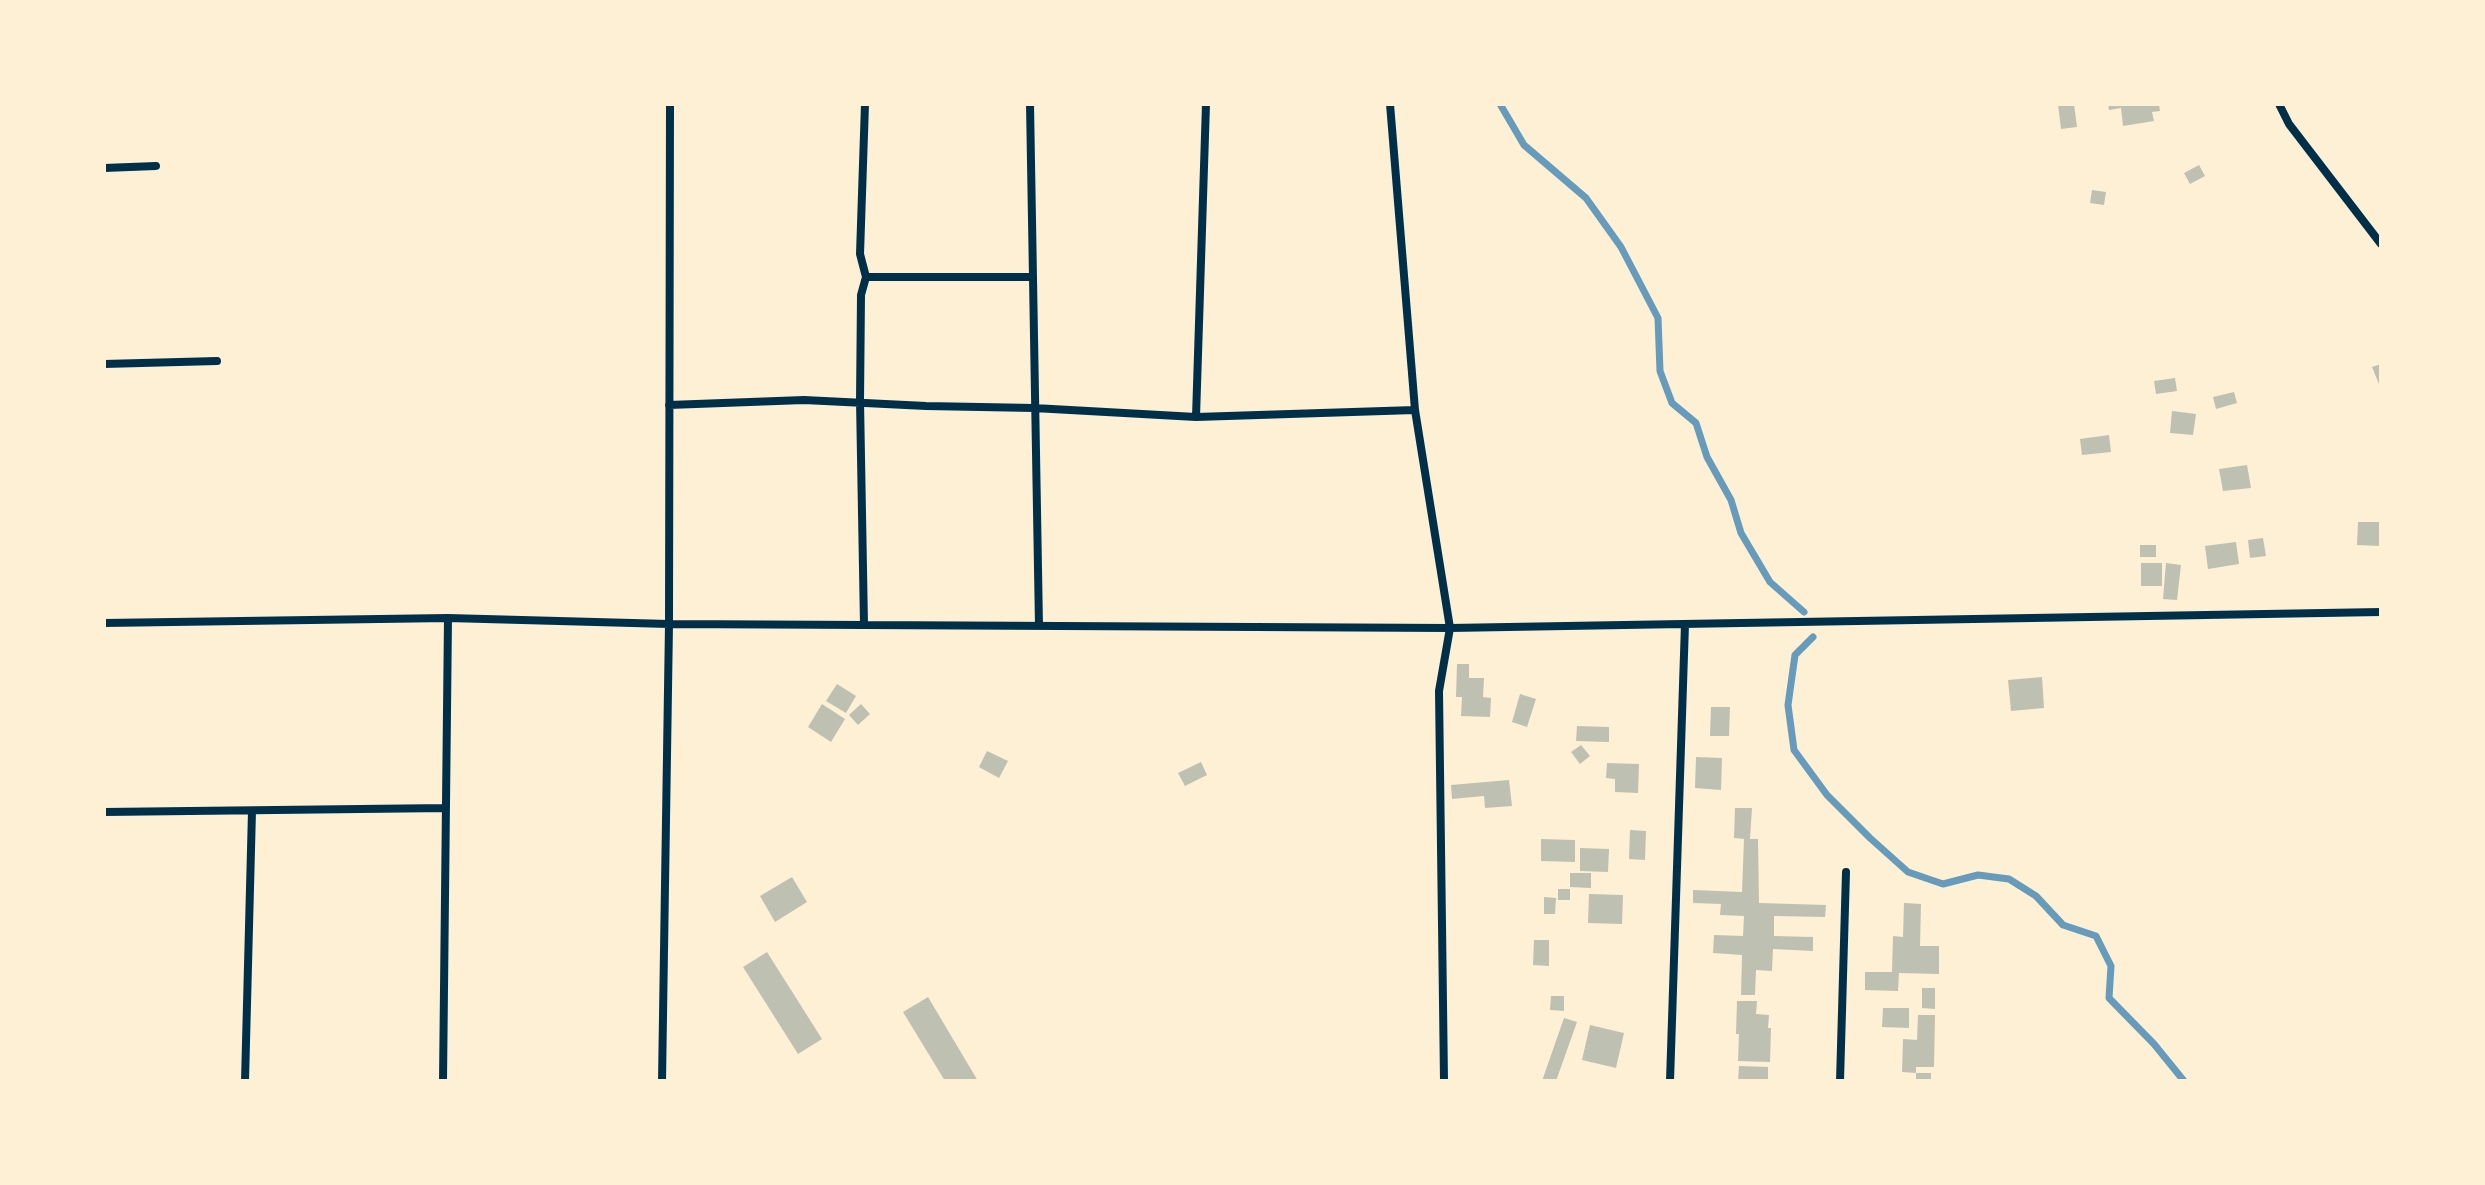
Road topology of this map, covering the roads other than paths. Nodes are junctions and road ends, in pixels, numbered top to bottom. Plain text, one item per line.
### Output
1 (670, 104) edge
2 (865, 104) edge
3 (1030, 104) edge
4 (1206, 104) edge
5 (1390, 104) edge
6 (2279, 104) edge
7 (156, 166) dead end
8 (104, 168) edge
9 (2381, 244) edge
10 (866, 277) junction
11 (1032, 277) junction
12 (217, 361) dead end
13 (104, 364) edge
14 (860, 401) junction
15 (669, 405) junction
16 (1034, 408) junction
17 (1415, 410) junction
18 (1196, 417) junction
19 (2381, 612) edge
20 (448, 618) junction
21 (104, 623) edge
22 (669, 624) junction
23 (1685, 624) junction
24 (864, 625) junction
25 (1039, 626) junction
26 (1450, 628) junction
27 (446, 808) junction
28 (252, 811) junction
29 (104, 812) edge
30 (1846, 872) dead end
31 (245, 1081) edge
32 (443, 1081) edge
33 (662, 1081) edge
34 (1444, 1081) edge
35 (1670, 1081) edge
36 (1840, 1081) edge

1 - 15 street
2 - 10 street
3 - 11 street
4 - 18 street
5 - 17 street
6 - 9 street
7 - 8 street
10 - 11 street
10 - 14 street
11 - 16 street
12 - 13 street
14 - 15 street
14 - 16 street
14 - 24 street
15 - 22 street
16 - 18 street
16 - 25 street
17 - 18 street
17 - 26 street
19 - 23 street
20 - 21 street
20 - 22 street
20 - 27 street
22 - 24 street
22 - 33 street
23 - 26 street
23 - 35 street
24 - 25 street
25 - 26 street
26 - 34 street
27 - 28 street
27 - 32 street
28 - 29 street
28 - 31 street
30 - 36 street

